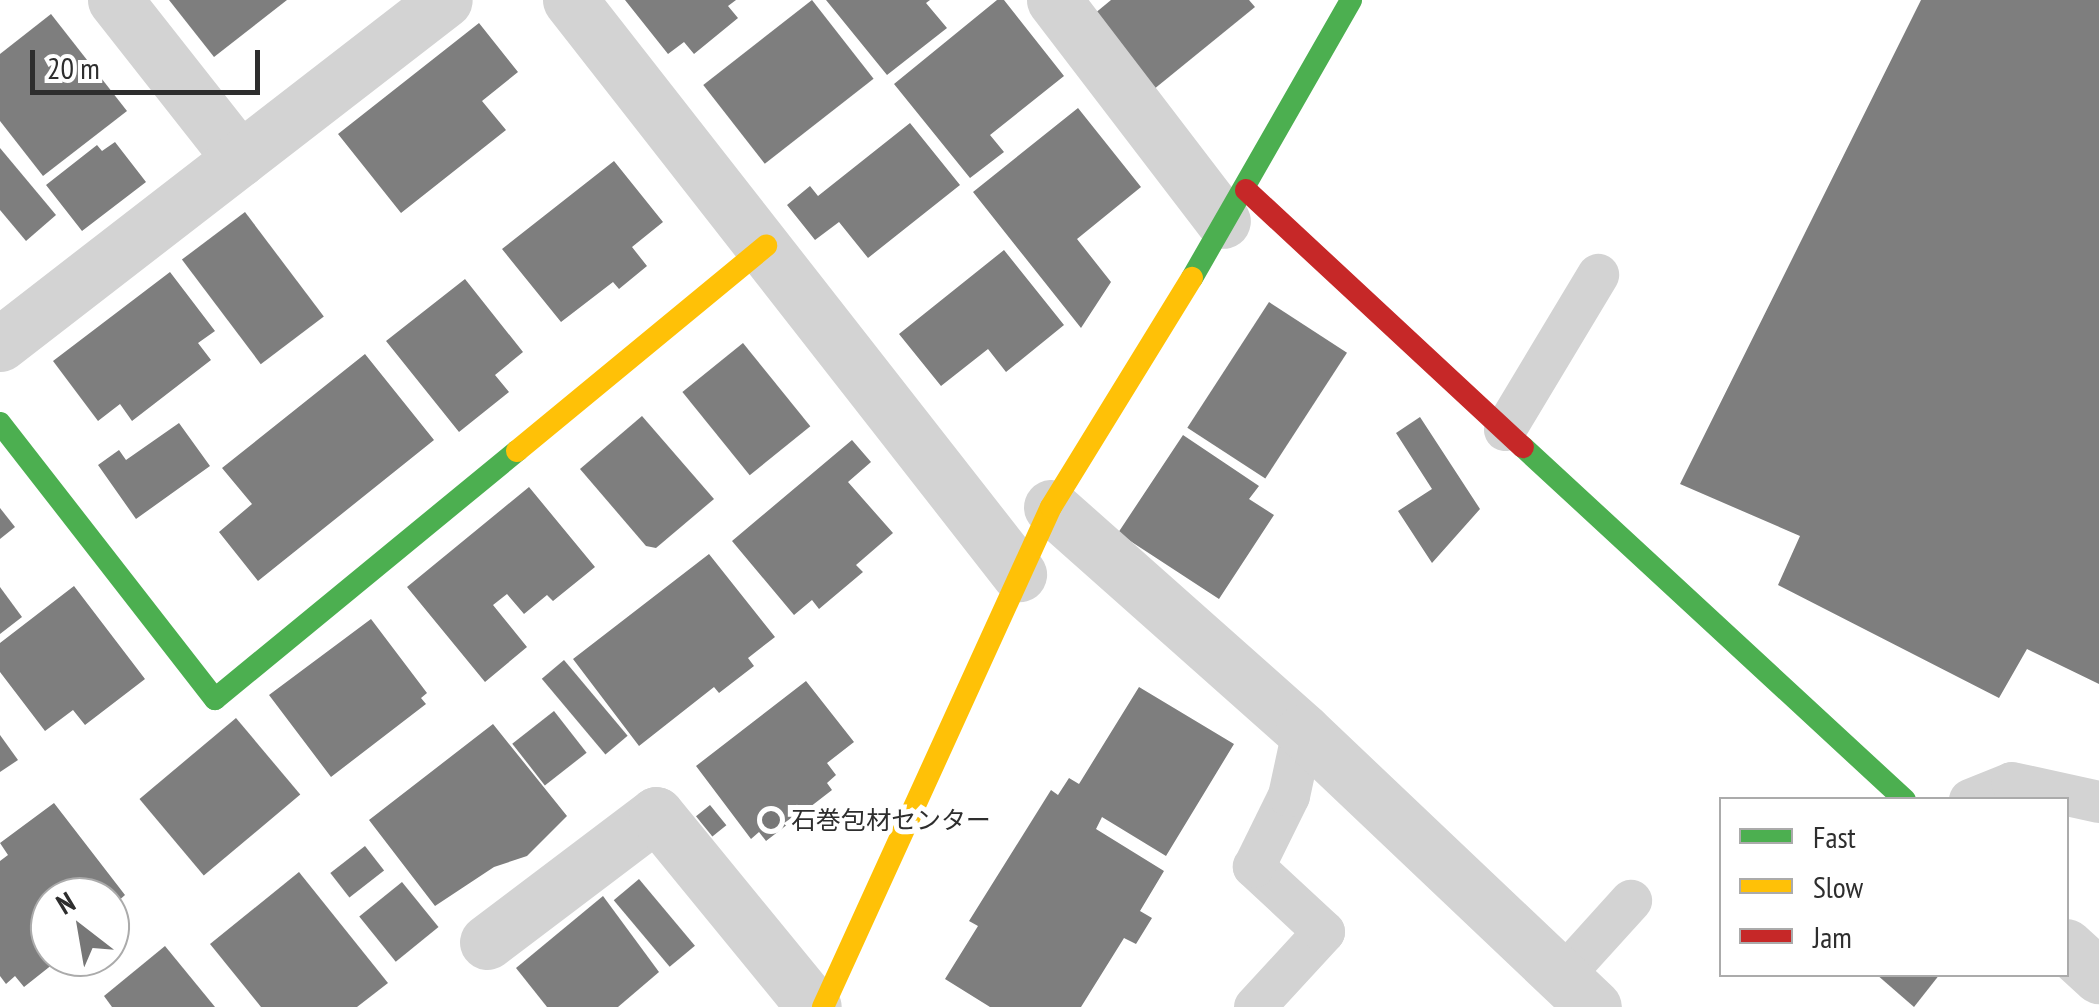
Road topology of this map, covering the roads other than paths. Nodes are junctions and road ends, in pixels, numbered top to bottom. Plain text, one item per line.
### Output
1 (115, 0) edge
2 (445, 0) edge
3 (570, 0) edge
4 (1054, 0) edge
5 (1351, 0) edge
6 (240, 159) junction
7 (1234, 205) junction
8 (766, 246) junction
9 (1598, 275) dead end
10 (0, 344) edge
11 (0, 424) edge
12 (1506, 430) junction
13 (1051, 507) junction
14 (1019, 574) junction
15 (1304, 731) junction
16 (1901, 797) edge
17 (1977, 797) edge
18 (2099, 802) edge
19 (1631, 900) dead end
20 (487, 942) dead end
21 (2069, 949) edge
22 (2099, 976) edge
23 (1578, 992) edge
24 (814, 1007) edge
25 (823, 1007) edge
26 (1255, 1007) edge

1 - 6 street
2 - 6 street
3 - 8 street
4 - 7 street
5 - 7 street
6 - 10 street
7 - 12 street
7 - 13 street
8 - 11 street
8 - 14 street
9 - 12 lane
12 - 16 street
13 - 14 street
13 - 15 street
14 - 25 street
15 - 23 street
15 - 26 lane
17 - 18 lane
19 - 23 lane
20 - 24 street
21 - 22 street

